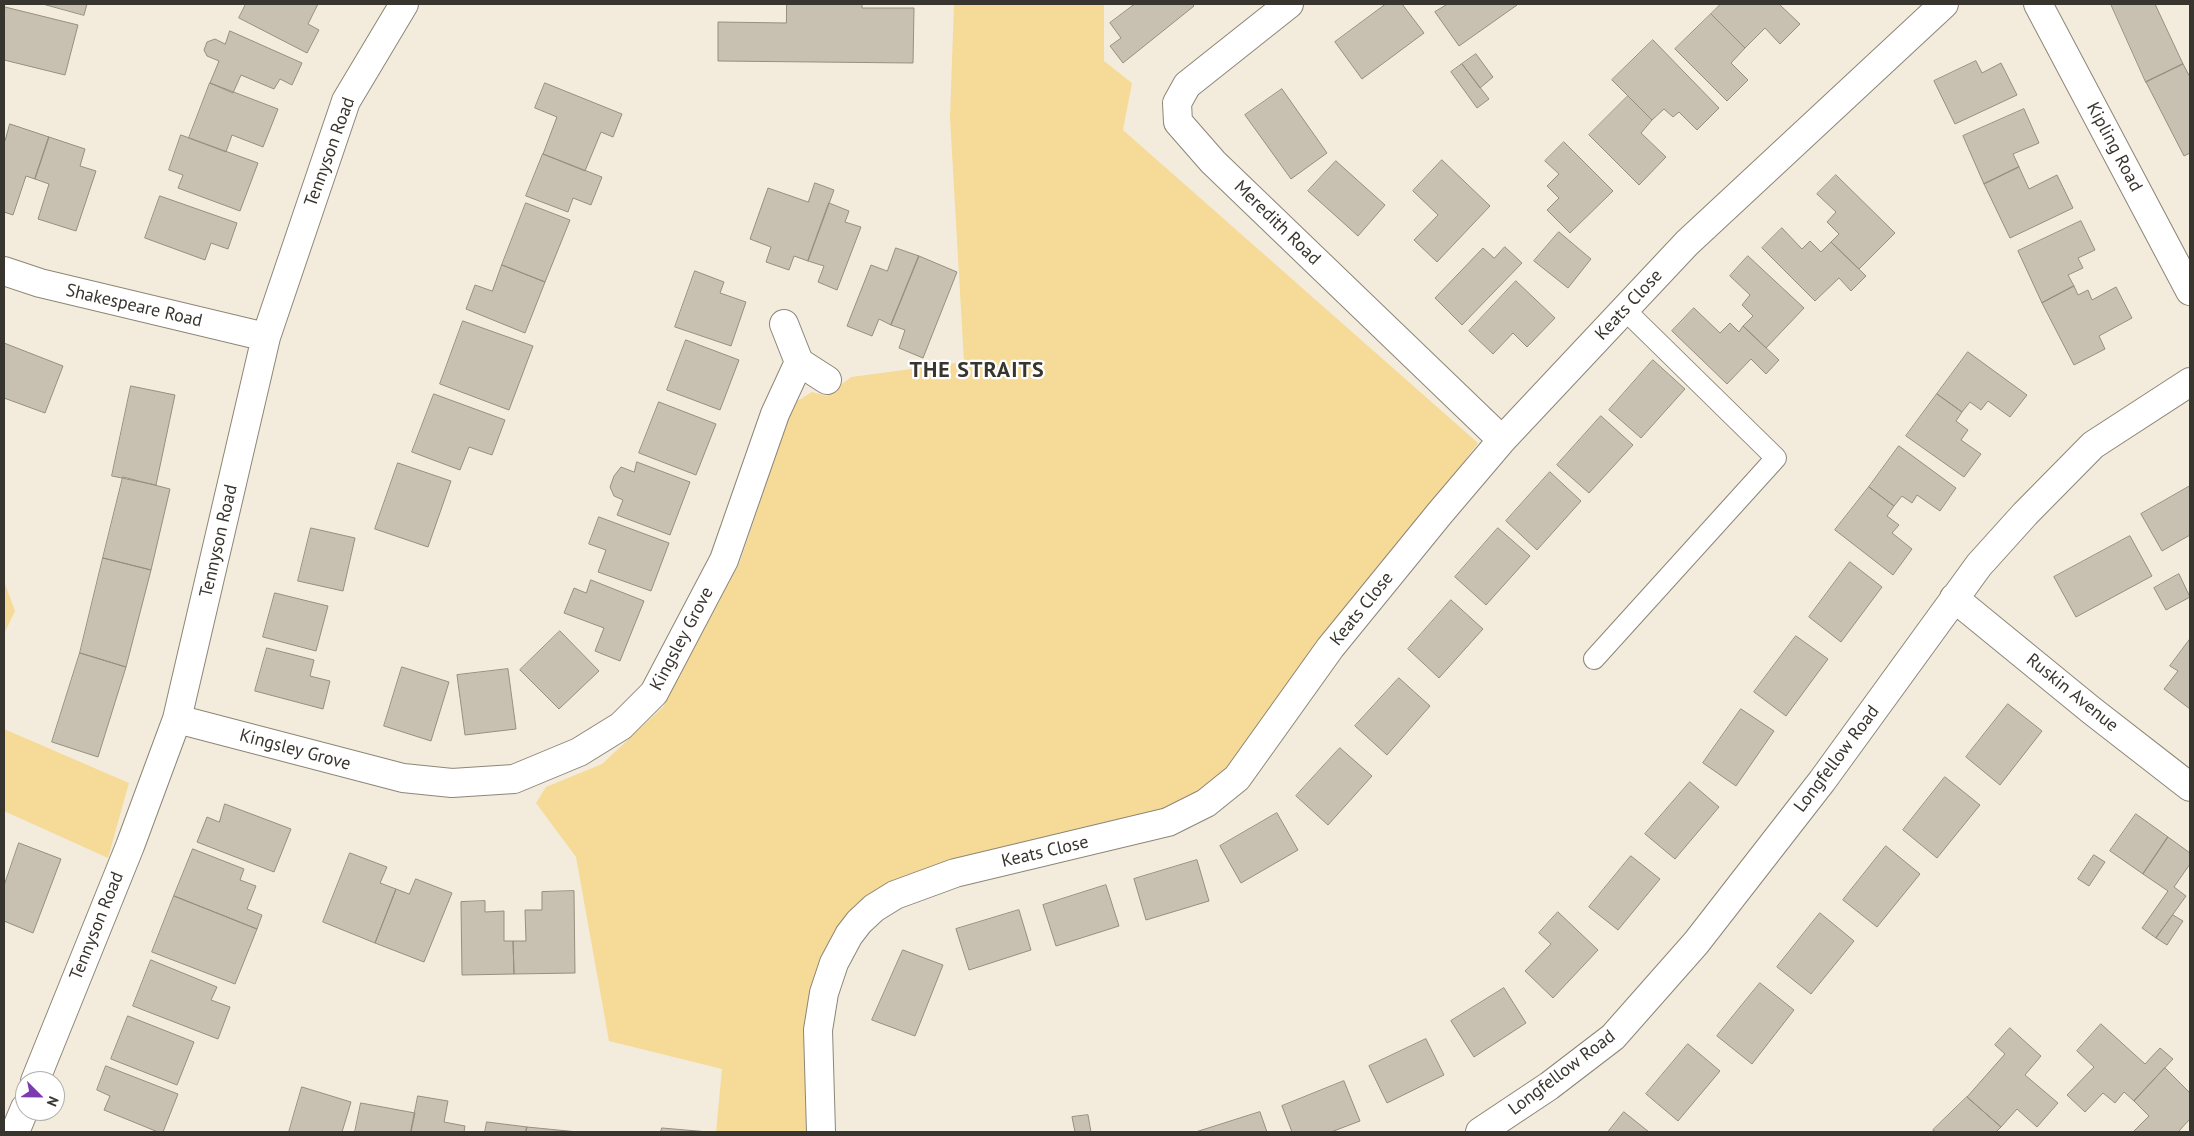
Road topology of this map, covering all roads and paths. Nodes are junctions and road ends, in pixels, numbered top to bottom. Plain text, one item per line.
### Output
1 (404, 4) edge
2 (1290, 4) edge
3 (1944, 4) edge
4 (2038, 4) edge
5 (4, 271) edge
6 (2190, 291) edge
7 (1625, 310) junction
8 (784, 324) dead end
9 (266, 338) junction
10 (800, 362) junction
11 (827, 380) dead end
12 (2190, 382) edge
13 (1502, 440) junction
14 (1954, 598) junction
15 (1594, 659) dead end
16 (177, 719) junction
17 (2190, 787) edge
18 (39, 1071) edge
19 (821, 1132) edge
20 (1480, 1132) edge

1 - 9 street, Tennyson Road
2 - 13 street, Meredith Road
3 - 7 street, Keats Close
4 - 6 street, Kipling Road
5 - 9 street, Shakespeare Road
7 - 13 street, Keats Close
7 - 15 lane
8 - 10 street
9 - 16 street, Tennyson Road
10 - 11 street
10 - 16 street, Kingsley Grove
12 - 14 street, Longfellow Road
13 - 19 street, Keats Close
14 - 17 street, Ruskin Avenue
14 - 20 street, Longfellow Road
16 - 18 street, Tennyson Road

